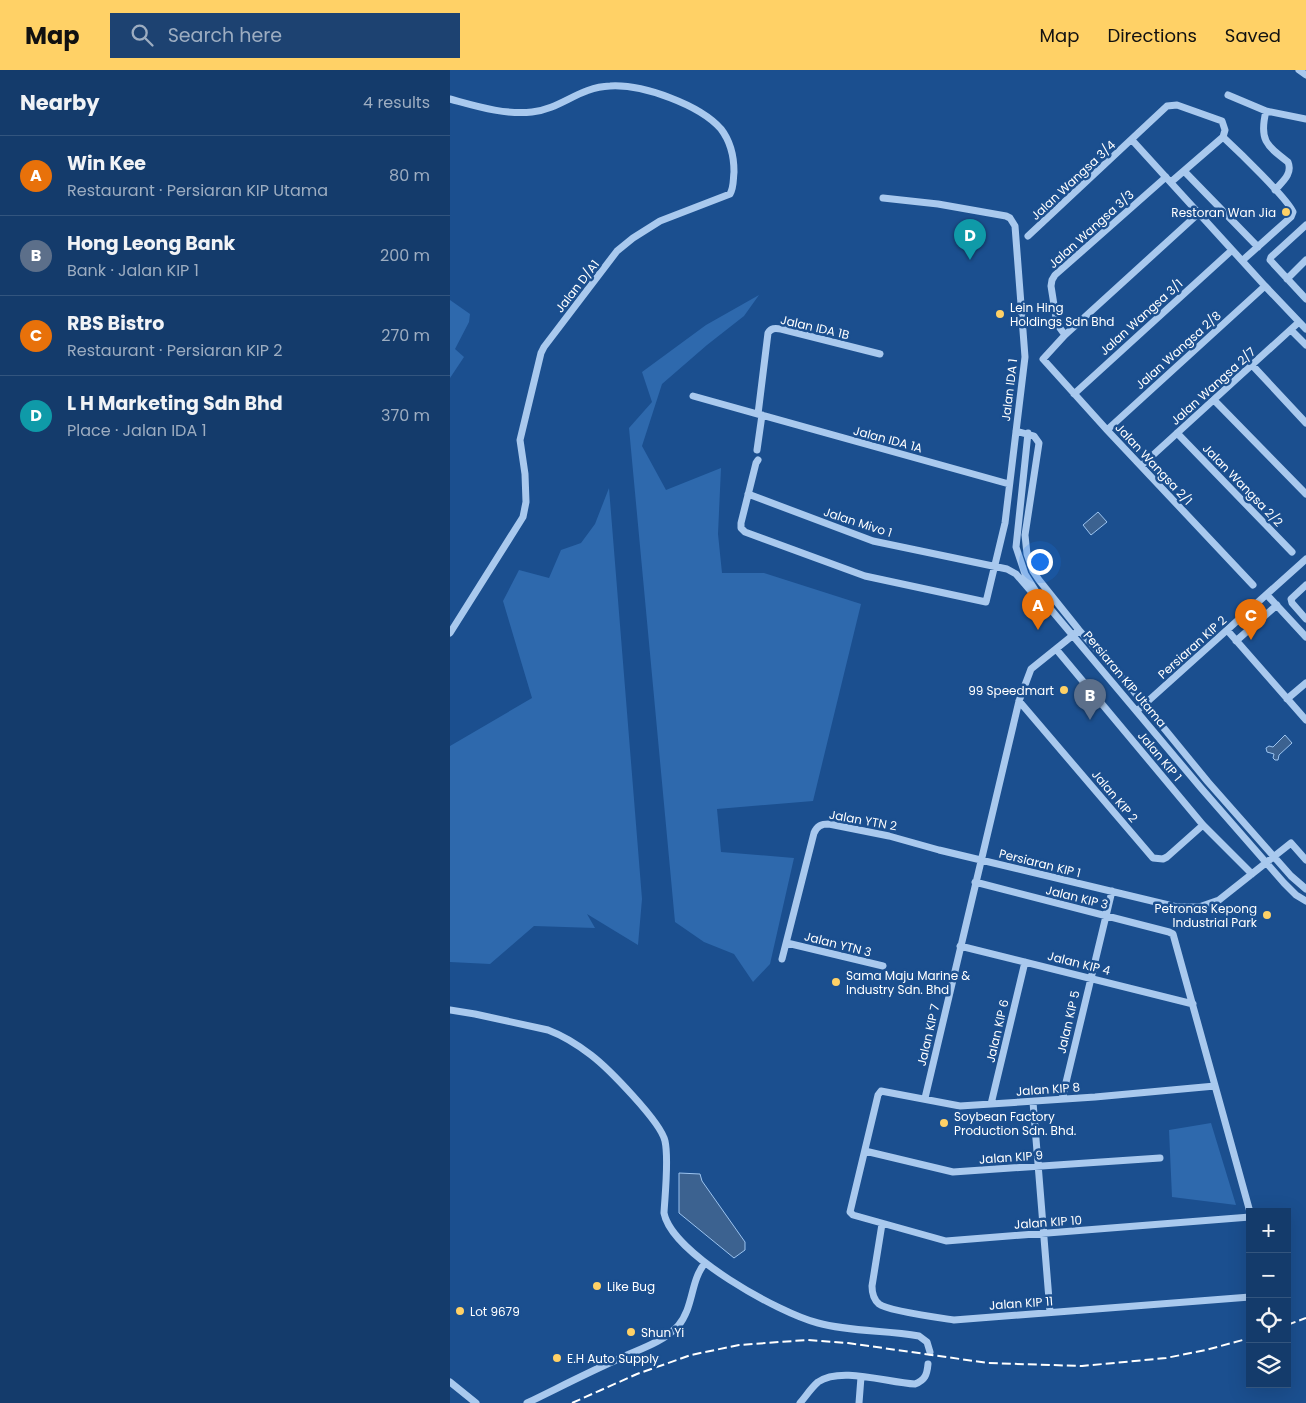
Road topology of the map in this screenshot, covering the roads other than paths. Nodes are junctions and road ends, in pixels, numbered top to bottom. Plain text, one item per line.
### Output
1 (1299, 70) edge
2 (1306, 75) edge
3 (1228, 95) dead end
4 (450, 99) edge
5 (1266, 111) junction
6 (1306, 119) edge
7 (1223, 137) junction
8 (1132, 140) junction
9 (1184, 171) junction
10 (1168, 180) junction
11 (1275, 190) junction
12 (883, 198) dead end
13 (1199, 213) junction
14 (1306, 225) edge
15 (1028, 236) dead end
16 (1258, 247) junction
17 (1232, 250) junction
18 (1243, 260) junction
19 (1306, 260) edge
20 (1287, 278) junction
21 (1265, 286) junction
22 (1306, 299) edge
23 (1299, 322) junction
24 (1306, 329) edge
25 (1292, 330) junction
26 (1065, 336) junction
27 (1306, 346) edge
28 (880, 354) dead end
29 (1252, 365) junction
30 (1074, 394) junction
31 (693, 396) dead end
32 (1214, 400) junction
33 (760, 415) junction
34 (1306, 424) edge
35 (1107, 430) junction
36 (1016, 431) junction
37 (1028, 433) junction
38 (1177, 434) junction
39 (757, 450) dead end
40 (758, 460) dead end
41 (1141, 466) junction
42 (1009, 484) junction
43 (748, 494) junction
44 (1306, 494) edge
45 (1292, 552) dead end
46 (1306, 559) edge
47 (1030, 564) junction
48 (994, 566) junction
49 (1021, 566) junction
50 (1253, 585) dead end
51 (1306, 585) edge
52 (1267, 595) junction
53 (1277, 605) junction
54 (1306, 619) edge
55 (1227, 630) junction
56 (1076, 632) junction
57 (450, 633) edge
58 (1305, 634) edge
59 (1236, 642) junction
60 (1056, 649) junction
61 (1306, 683) edge
62 (1287, 699) junction
63 (1019, 700) junction
64 (1144, 704) junction
65 (1137, 711) junction
66 (1306, 720) edge
67 (1203, 825) junction
68 (1275, 856) junction
69 (980, 860) junction
70 (1306, 860) edge
71 (1267, 862) junction
72 (1252, 874) junction
73 (975, 882) junction
74 (1306, 889) edge
75 (1112, 891) junction
76 (1306, 901) edge
77 (1106, 916) junction
78 (787, 943) junction
79 (960, 946) junction
80 (782, 959) dead end
81 (1025, 962) junction
82 (884, 966) dead end
83 (1090, 978) junction
84 (1193, 1004) junction
85 (450, 1010) edge
86 (1215, 1086) junction
87 (925, 1098) junction
88 (1062, 1099) junction
89 (1033, 1102) junction
90 (991, 1104) junction
91 (865, 1151) junction
92 (1160, 1158) dead end
93 (1038, 1166) junction
94 (1249, 1208) edge
95 (1246, 1217) edge
96 (882, 1224) junction
97 (1044, 1234) junction
98 (705, 1262) junction
99 (1246, 1297) edge
100 (1050, 1312) junction
101 (930, 1352) dead end
102 (928, 1364) dead end
103 (861, 1377) junction
104 (450, 1382) edge
105 (476, 1403) edge
106 (527, 1403) edge
107 (800, 1403) edge
108 (859, 1403) edge

1 - 2 street
3 - 5 street
4 - 57 street, Jalan D/A1
5 - 6 street
5 - 11 street
7 - 8 street, Jalan Wangsa 3/4
7 - 9 street, Jalan Wangsa 3/3
7 - 11 street
8 - 10 street
8 - 15 street, Jalan Wangsa 3/4
9 - 10 street, Jalan Wangsa 3/3
9 - 16 street
10 - 13 street
10 - 26 street, Jalan Wangsa 3/3
11 - 16 street
12 - 36 street, Jalan IDA 1
13 - 17 street
13 - 26 street
14 - 20 street
16 - 18 street
17 - 18 street
17 - 30 street, Jalan Wangsa 3/1
18 - 21 street
19 - 20 street
20 - 22 street
21 - 23 street
21 - 35 street, Jalan Wangsa 2/8
23 - 24 street
23 - 25 street, Jalan Wangsa 2/7
25 - 27 street
25 - 29 street, Jalan Wangsa 2/7
26 - 30 street, Jalan Wangsa 2/1
28 - 33 street, Jalan IDA 1B
29 - 32 street, Jalan Wangsa 2/7
29 - 34 street
30 - 35 street, Jalan Wangsa 2/1
31 - 33 street, Jalan IDA 1A
32 - 38 street, Jalan Wangsa 2/7
32 - 44 street
33 - 39 street
33 - 42 street, Jalan IDA 1A
35 - 41 street, Jalan Wangsa 2/1
36 - 37 street
36 - 42 street, Jalan IDA 1
37 - 47 street, Persiaran KIP Utama
37 - 49 street, Persiaran KIP Utama
38 - 41 street, Jalan Wangsa 2/7
38 - 45 street, Jalan Wangsa 2/2
40 - 43 street
41 - 50 street, Jalan Wangsa 2/1
42 - 48 street, Jalan IDA 1
43 - 48 street, Jalan Mivo 1
43 - 48 street, Jalan IDA 1
46 - 52 street, Persiaran KIP 2
47 - 49 street
47 - 56 street, Persiaran KIP Utama
48 - 56 street, Jalan Mivo 1
49 - 56 street, Persiaran KIP Utama
51 - 54 street
52 - 53 street
52 - 55 street, Persiaran KIP 2
53 - 58 street
53 - 59 street
55 - 59 street
55 - 64 street, Persiaran KIP 2
56 - 60 street, Persiaran KIP 1
56 - 64 street, Persiaran KIP Utama
56 - 65 street, Persiaran KIP Utama
59 - 62 street
60 - 63 street, Persiaran KIP 1
60 - 67 street, Jalan KIP 1
61 - 62 street
62 - 66 street
63 - 67 street, Jalan KIP 2
63 - 69 street, Persiaran KIP 1
64 - 65 street, Persiaran KIP 2
64 - 68 street, Persiaran KIP Utama
65 - 71 street, Persiaran KIP Utama
67 - 72 street, Jalan KIP 1
68 - 70 street, Persiaran KIP 1
68 - 71 street, Persiaran KIP 1
68 - 74 street, Persiaran KIP Utama
69 - 73 street, Jalan KIP 7
69 - 75 street, Persiaran KIP 1
69 - 78 street, Jalan YTN 2
71 - 72 street, Persiaran KIP 1
71 - 76 street, Persiaran KIP Utama
72 - 75 street, Persiaran KIP 1
73 - 77 street, Jalan KIP 3
73 - 79 street, Jalan KIP 7
75 - 77 street, Jalan KIP 5
77 - 83 street, Jalan KIP 5
77 - 84 street, Jalan KIP 3
78 - 80 street, Jalan YTN 2
78 - 82 street, Jalan YTN 3
79 - 81 street, Jalan KIP 4
79 - 87 street, Jalan KIP 7
81 - 83 street, Jalan KIP 4
81 - 90 street, Jalan KIP 6
83 - 84 street, Jalan KIP 4
83 - 88 street, Jalan KIP 5
84 - 86 street
85 - 98 street
86 - 88 street, Jalan KIP 8
86 - 94 street
87 - 90 street, Jalan KIP 8
87 - 91 street, Jalan KIP 8
88 - 89 street, Jalan KIP 8
89 - 90 street, Jalan KIP 8
89 - 93 street
91 - 93 street, Jalan KIP 9
91 - 96 street, Jalan KIP 10
92 - 93 street, Jalan KIP 9
93 - 97 street
95 - 97 street, Jalan KIP 10
96 - 97 street, Jalan KIP 10
96 - 100 street, Jalan KIP 11
97 - 100 street
98 - 101 street
98 - 106 street
99 - 100 street, Jalan KIP 11
102 - 103 street
103 - 107 street
103 - 108 street
104 - 105 street

